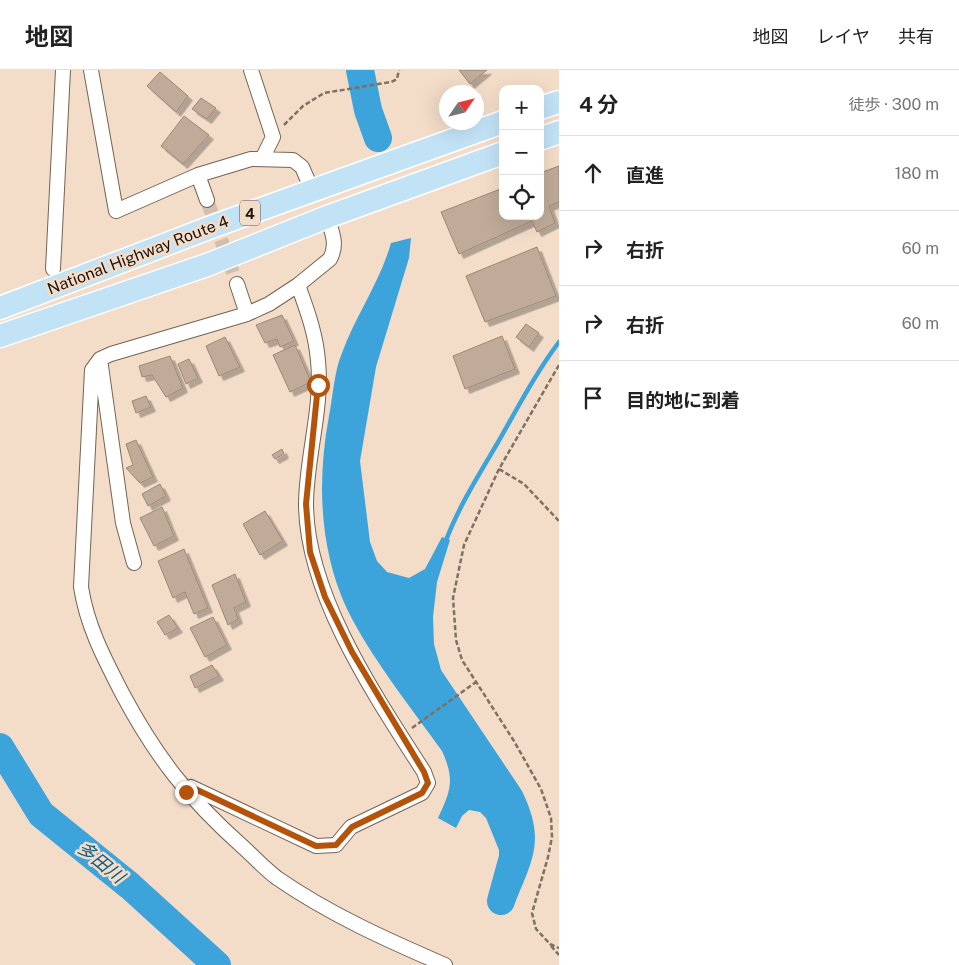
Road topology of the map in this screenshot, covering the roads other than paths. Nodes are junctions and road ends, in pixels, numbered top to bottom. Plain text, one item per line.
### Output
1 (63, 70) edge
2 (91, 70) edge
3 (252, 70) edge
4 (559, 102) edge
5 (544, 107) edge
6 (499, 123) edge
7 (559, 132) edge
8 (544, 138) edge
9 (499, 154) edge
10 (262, 159) junction
11 (198, 175) junction
12 (312, 190) junction
13 (207, 200) tunnel mouth
14 (327, 217) junction
15 (53, 269) dead end
16 (237, 284) tunnel mouth
17 (298, 285) junction
18 (0, 308) edge
19 (247, 314) junction
20 (3, 335) edge
21 (100, 359) junction
22 (134, 563) dead end
23 (186, 792) junction
24 (445, 965) edge

1 - 15 street
2 - 11 street
3 - 10 street
4 - 5 highway
6 - 12 highway, National Highway Route 4 / 4
7 - 8 highway
9 - 14 highway, National Highway Route 4 / 4
10 - 11 street
10 - 12 street
11 - 13 street
12 - 18 highway, National Highway Route 4 / 4
14 - 17 street
14 - 20 highway, National Highway Route 4 / 4
16 - 19 street
17 - 19 street
17 - 23 street
19 - 21 street
21 - 22 street
21 - 23 street
23 - 24 street

